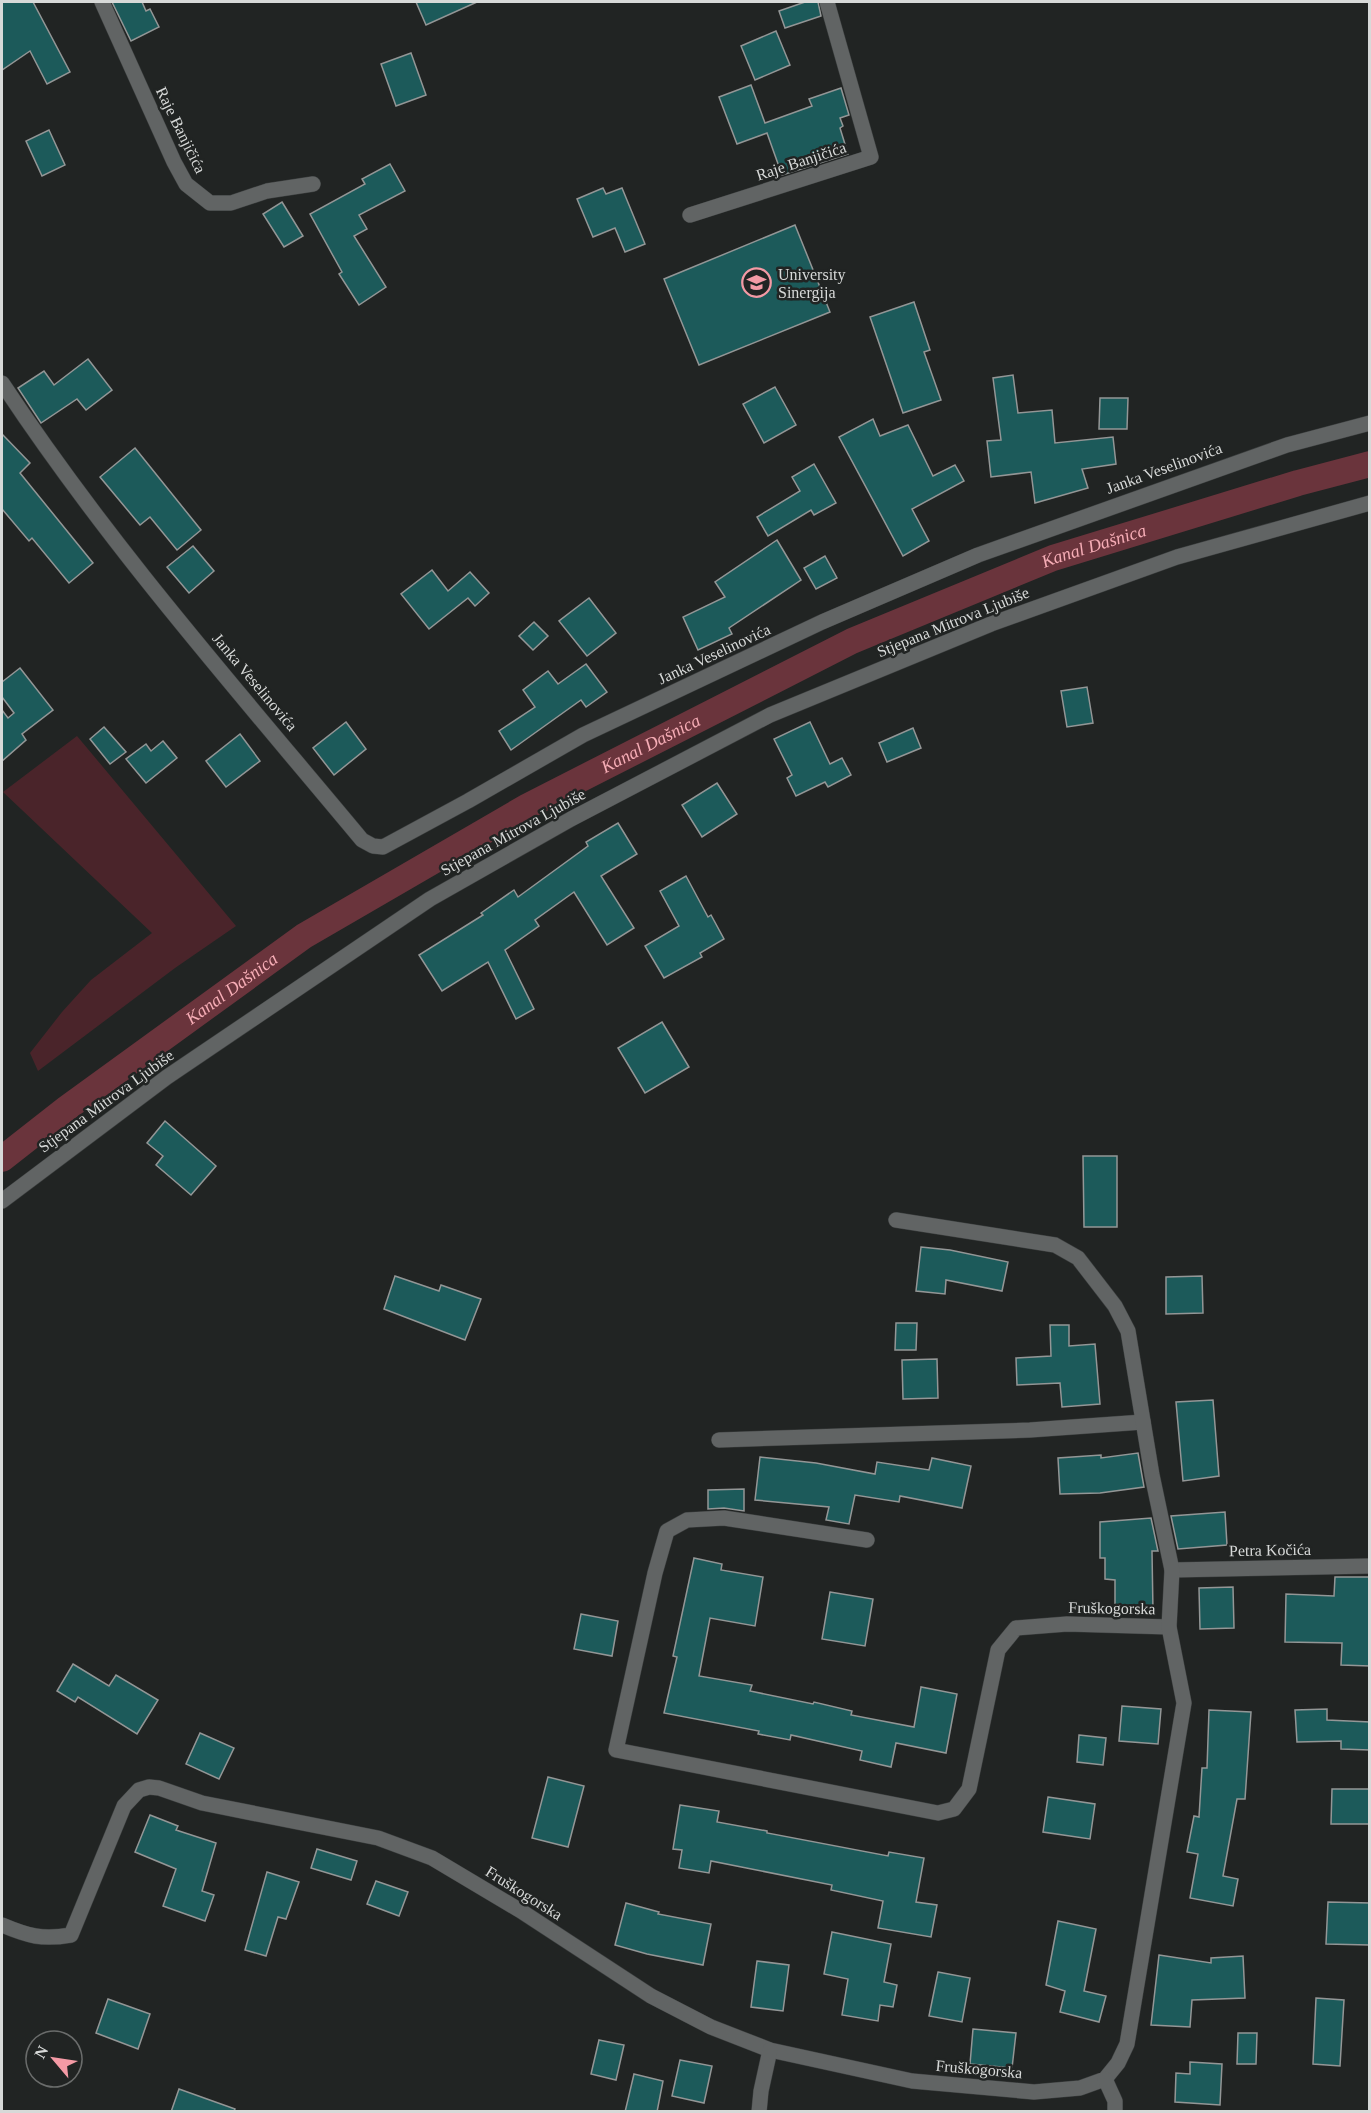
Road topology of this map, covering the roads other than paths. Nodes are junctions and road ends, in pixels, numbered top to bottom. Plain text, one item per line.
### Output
1 (102, 2) edge
2 (827, 2) edge
3 (313, 184) dead end
4 (690, 215) dead end
5 (2, 383) edge
6 (1370, 423) edge
7 (1370, 503) edge
8 (2, 1201) edge
9 (896, 1220) dead end
10 (1143, 1422) junction
11 (718, 1440) dead end
12 (867, 1540) dead end
13 (1370, 1566) edge
14 (1172, 1570) junction
15 (1169, 1627) junction
16 (2, 1925) edge
17 (770, 2050) junction
18 (1105, 2079) junction
19 (759, 2112) edge
20 (1115, 2112) edge

1 - 3 street, Raje Banjičića
2 - 4 street, Raje Banjičića
5 - 6 street, Janka Veselinovića
7 - 8 street, Stjepana Mitrova Ljubiše
9 - 10 street, Fruškogorska
10 - 11 street
10 - 14 street, Fruškogorska
12 - 15 street, Fruškogorska
13 - 14 street, Petra Kočića
14 - 15 street, Fruškogorska
15 - 18 street, Fruškogorska
16 - 17 street, Fruškogorska
17 - 18 street, Fruškogorska
17 - 19 street
18 - 20 street

